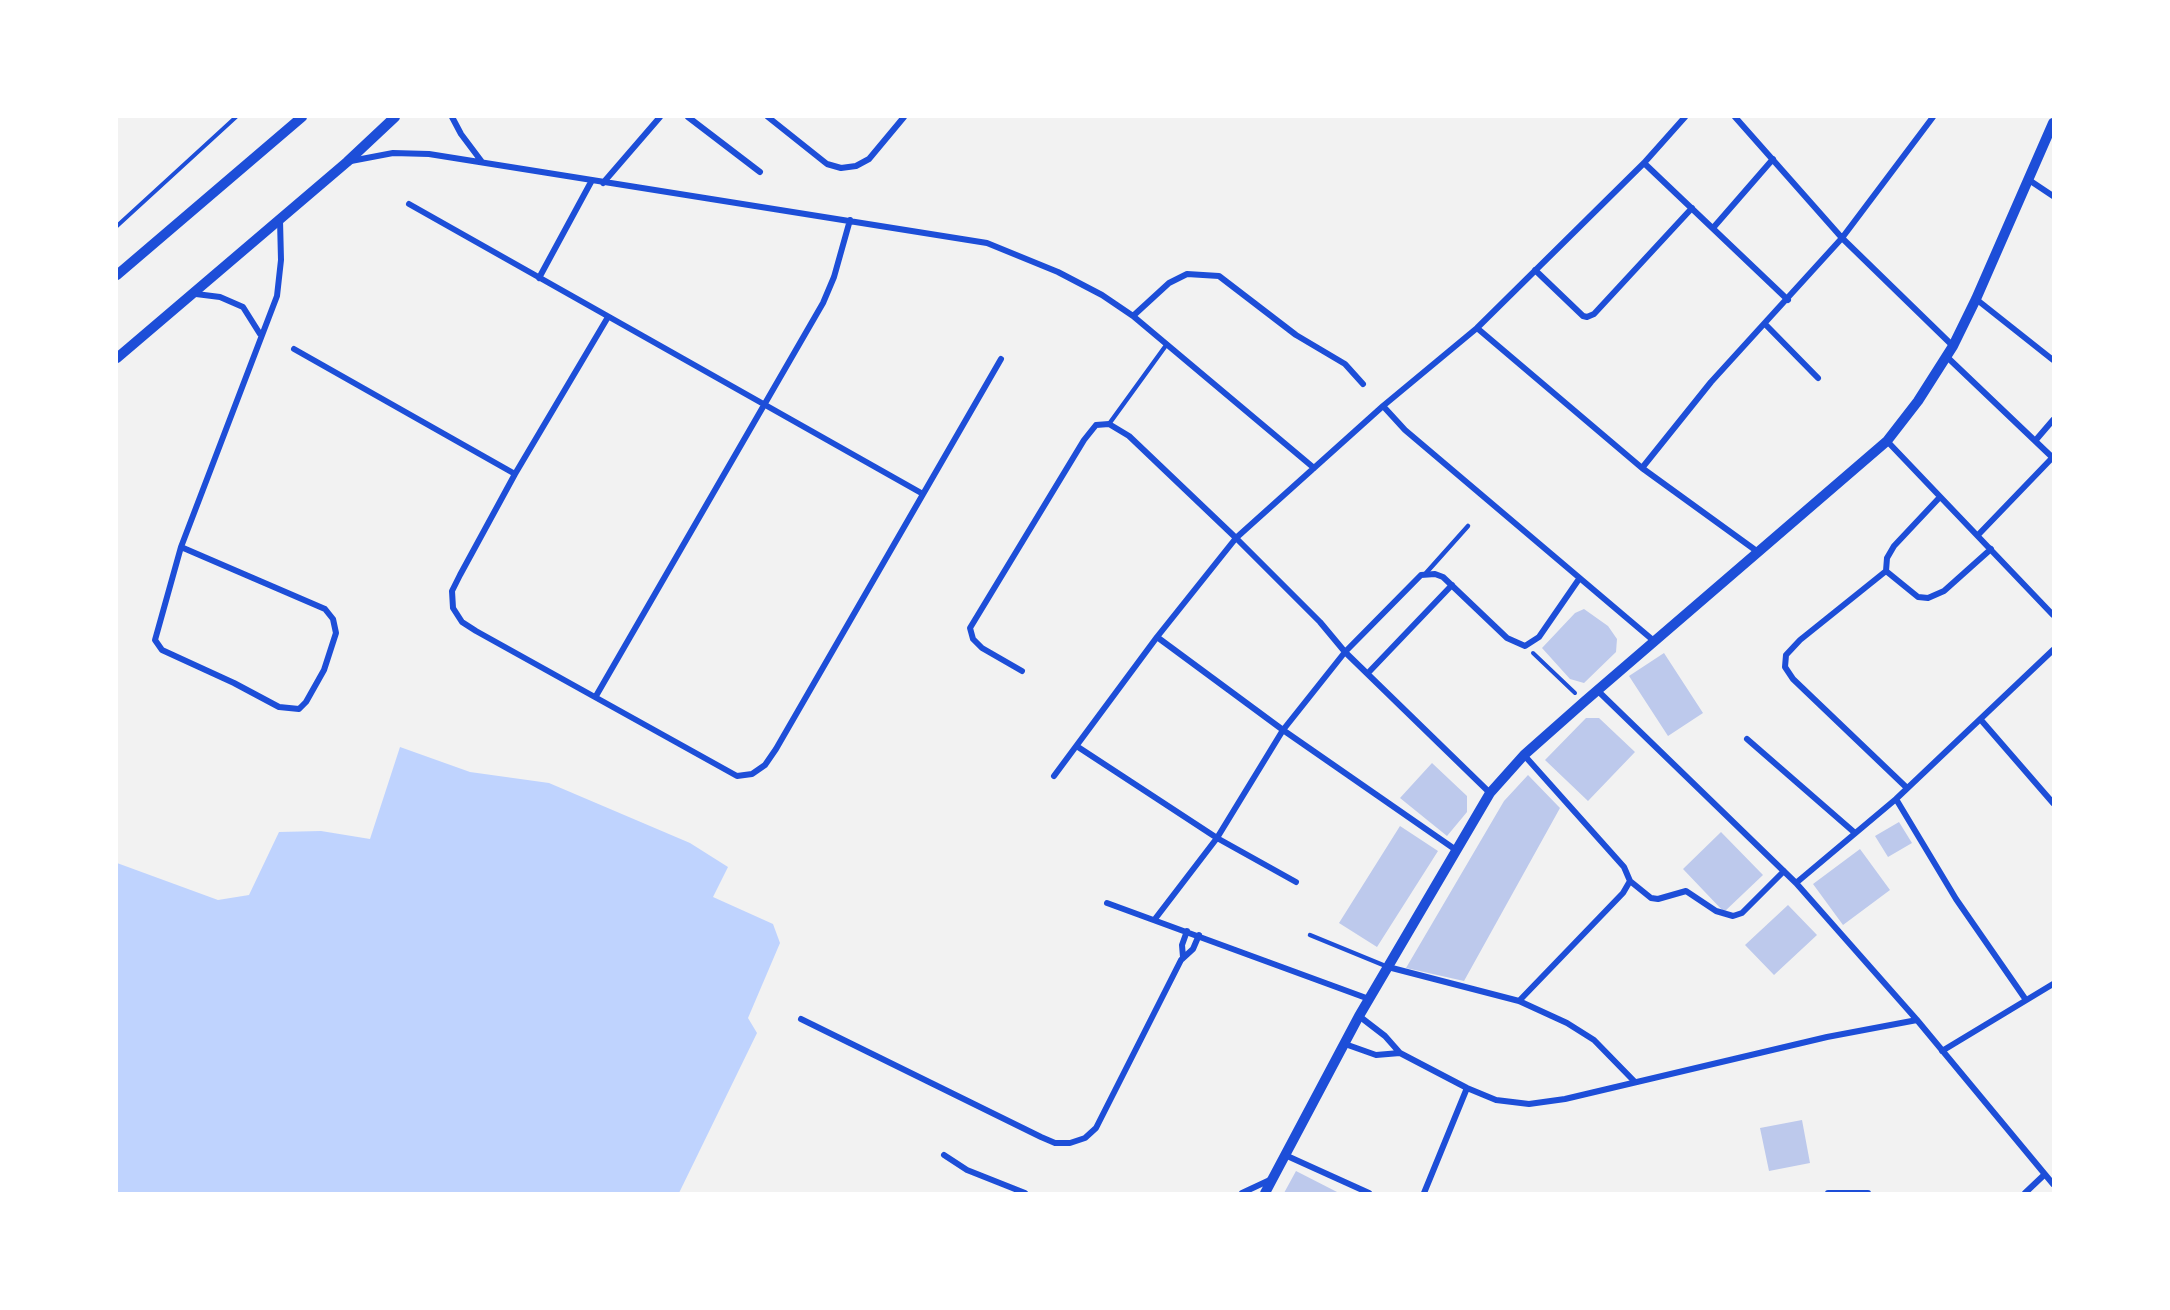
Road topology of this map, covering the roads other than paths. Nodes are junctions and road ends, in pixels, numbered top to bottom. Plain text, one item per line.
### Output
1 (302, 117) edge
2 (395, 117) edge
3 (453, 117) edge
4 (660, 117) edge
5 (688, 117) edge
6 (768, 117) edge
7 (904, 117) edge
8 (1685, 117) edge
9 (1735, 117) edge
10 (1933, 117) edge
11 (2053, 123) edge
12 (1773, 159) junction
13 (347, 162) junction
14 (483, 163) junction
15 (1644, 163) junction
16 (760, 172) dead end
17 (2029, 180) junction
18 (591, 182) junction
19 (603, 183) junction
20 (2053, 196) edge
21 (409, 204) dead end
22 (1692, 207) junction
23 (279, 220) junction
24 (850, 220) junction
25 (1713, 228) junction
26 (1842, 238) junction
27 (1535, 270) junction
28 (117, 275) edge
29 (539, 278) junction
30 (196, 294) junction
31 (1976, 299) junction
32 (1788, 300) junction
33 (1132, 316) junction
34 (608, 317) junction
35 (1766, 324) junction
36 (1477, 328) junction
37 (260, 334) junction
38 (1167, 344) junction
39 (1953, 346) junction
40 (294, 349) dead end
41 (1946, 356) junction
42 (117, 358) edge
43 (1001, 358) dead end
44 (2053, 360) edge
45 (1818, 378) dead end
46 (1364, 384) dead end
47 (764, 405) junction
48 (1383, 406) junction
49 (2053, 420) edge
50 (1109, 424) junction
51 (1887, 441) junction
52 (2035, 441) junction
53 (2053, 457) edge
54 (1314, 468) junction
55 (1642, 468) junction
56 (515, 474) junction
57 (923, 494) junction
58 (1940, 497) junction
59 (1468, 526) dead end
60 (1978, 535) junction
61 (1236, 538) junction
62 (181, 547) junction
63 (1991, 549) junction
64 (1759, 552) junction
65 (1886, 571) junction
66 (1426, 573) junction
67 (1579, 579) junction
68 (1452, 585) junction
69 (2053, 615) edge
70 (1156, 637) junction
71 (1654, 641) junction
72 (2053, 650) edge
73 (1345, 652) junction
74 (1022, 671) dead end
75 (1368, 673) junction
76 (1597, 690) junction
77 (596, 696) junction
78 (1981, 720) junction
79 (1283, 730) junction
80 (1747, 739) dead end
81 (1078, 747) junction
82 (1524, 755) junction
83 (1054, 776) dead end
84 (1907, 788) junction
85 (1490, 793) junction
86 (1896, 799) junction
87 (2053, 802) edge
88 (1855, 833) junction
89 (1217, 838) junction
90 (1456, 850) junction
91 (1784, 871) junction
92 (1630, 881) junction
93 (1296, 882) dead end
94 (1796, 883) junction
95 (1107, 903) dead end
96 (1155, 920) junction
97 (1187, 931) junction
98 (1199, 935) junction
99 (1310, 935) dead end
100 (1183, 957) junction
101 (1388, 967) junction
102 (2053, 984) edge
103 (1369, 999) junction
104 (2026, 1000) junction
105 (1520, 1001) junction
106 (1359, 1016) junction
107 (801, 1019) dead end
108 (1917, 1020) junction
109 (1345, 1044) junction
110 (1942, 1051) junction
111 (1400, 1053) junction
112 (1634, 1082) junction
113 (1467, 1088) junction
114 (944, 1155) dead end
115 (1285, 1155) junction
116 (2044, 1175) junction
117 (1273, 1178) junction
118 (2053, 1184) edge
119 (1025, 1193) edge
120 (1242, 1193) edge
121 (1265, 1193) edge
122 (1369, 1193) edge
123 (1424, 1193) edge
124 (1828, 1193) edge
125 (1868, 1193) edge
126 (2025, 1193) edge

1 - 28 street
2 - 13 street
3 - 14 street
4 - 19 street
5 - 16 street
6 - 7 street
8 - 15 street
9 - 12 street
10 - 26 street
11 - 17 street
12 - 25 street
12 - 26 street
13 - 14 street
13 - 23 street
14 - 18 street
15 - 22 street
15 - 27 street
17 - 20 street
17 - 31 street
18 - 19 street
18 - 29 street
19 - 24 street
21 - 29 street
22 - 25 street
22 - 27 street
23 - 30 street
23 - 37 street
24 - 33 street
24 - 47 street
25 - 32 street
26 - 32 street
26 - 39 street
27 - 36 street
29 - 34 street
30 - 37 street
30 - 42 street
31 - 39 street
31 - 44 street
32 - 35 street
33 - 38 street
33 - 46 street
34 - 47 street
34 - 56 street
35 - 45 street
35 - 55 street
36 - 48 street
36 - 55 street
37 - 62 street
38 - 50 lane
38 - 54 street
39 - 41 street
40 - 56 street
41 - 51 street
41 - 52 street
43 - 57 street
47 - 57 street
47 - 77 street
48 - 54 street
48 - 67 street
49 - 52 street
50 - 61 street
50 - 74 street
51 - 58 street
51 - 64 street
52 - 53 street
53 - 60 street
54 - 61 street
55 - 64 street
56 - 77 street
57 - 77 street
58 - 60 street
58 - 65 street
59 - 66 lane
60 - 63 street
61 - 70 street
61 - 73 street
62 - 62 street
63 - 65 street
63 - 69 street
64 - 71 street
65 - 84 street
66 - 68 street
66 - 73 street
67 - 68 street
67 - 71 street
68 - 75 street
70 - 79 street
70 - 81 street
71 - 76 street
72 - 78 street
73 - 75 street
73 - 79 street
75 - 85 street
76 - 82 street
76 - 91 street
78 - 84 street
78 - 87 street
79 - 89 street
79 - 90 street
80 - 88 street
81 - 83 street
81 - 89 street
82 - 85 street
82 - 92 street
84 - 86 street
85 - 90 street
86 - 88 street
86 - 104 street
88 - 94 street
89 - 93 street
89 - 96 street
90 - 101 street
91 - 92 street
91 - 94 street
92 - 105 street
94 - 108 street
95 - 96 street
96 - 97 street
97 - 98 street
97 - 100 street
98 - 100 street
98 - 103 street
99 - 101 lane
100 - 107 street
101 - 103 street
101 - 105 street
102 - 104 street
103 - 106 street
104 - 110 street
105 - 112 street
106 - 109 street
106 - 111 street
108 - 110 street
108 - 112 street
109 - 111 street
109 - 115 street
110 - 116 street
111 - 113 street
112 - 113 street
113 - 123 street
114 - 119 street
115 - 117 street
115 - 122 street
116 - 118 street
116 - 126 street
117 - 120 street
117 - 121 street
124 - 125 street

